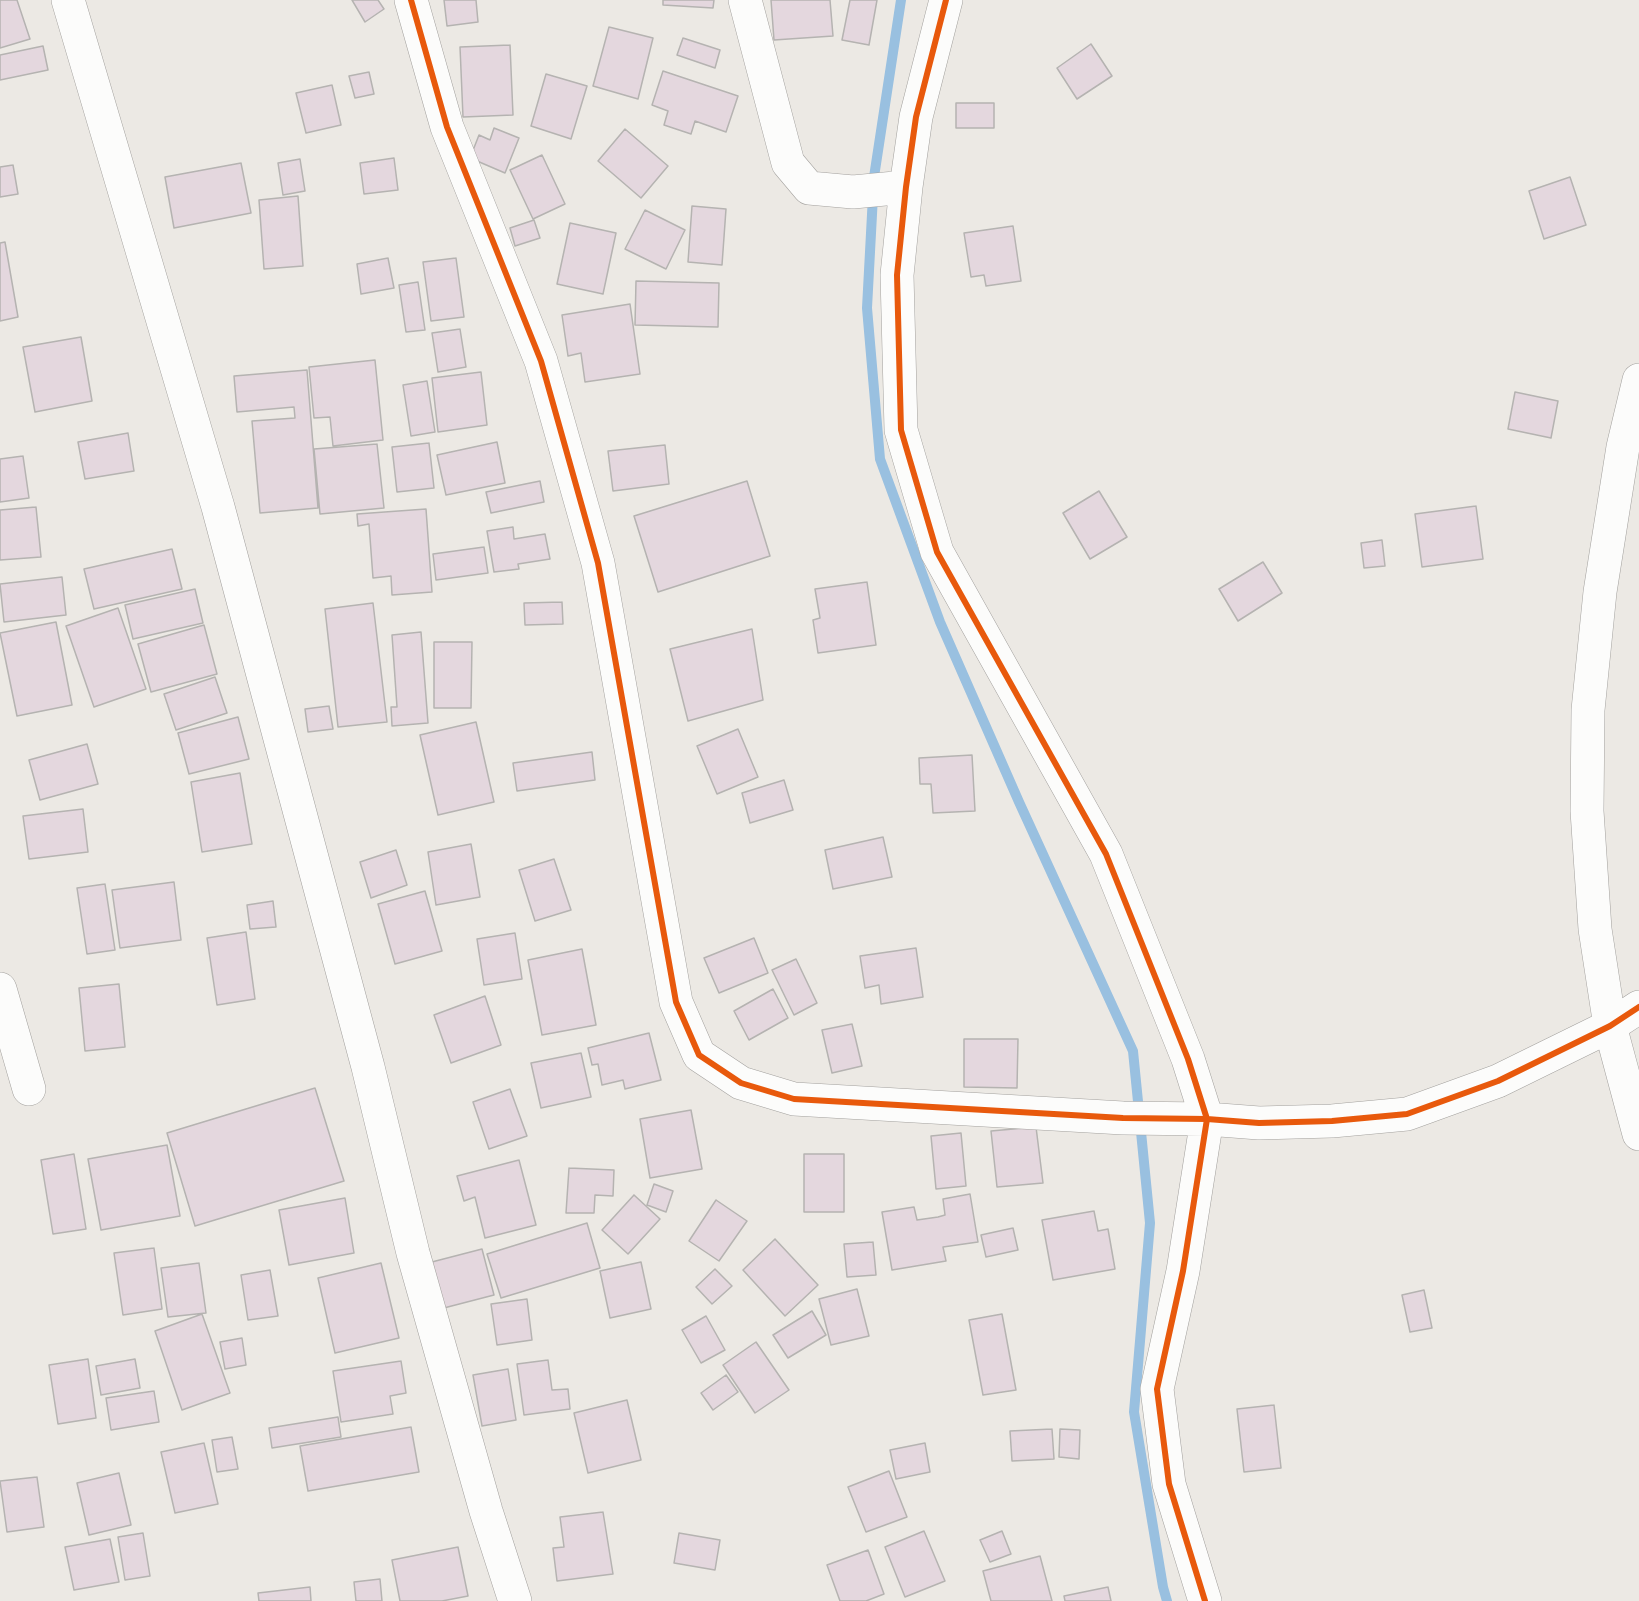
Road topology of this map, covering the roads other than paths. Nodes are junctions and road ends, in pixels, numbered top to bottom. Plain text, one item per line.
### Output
1 (68, 0) edge
2 (411, 0) edge
3 (745, 0) edge
4 (946, 0) edge
5 (906, 187) junction
6 (1639, 380) edge
7 (0, 988) edge
8 (1639, 1007) edge
9 (1610, 1026) junction
10 (29, 1089) dead end
11 (1207, 1119) junction
12 (1639, 1134) edge
13 (515, 1601) edge
14 (1205, 1601) edge

1 - 13 street
2 - 11 street
3 - 5 street
4 - 5 street
5 - 11 street
6 - 9 street
7 - 10 street
8 - 9 street
9 - 11 street
9 - 12 street
11 - 14 street

